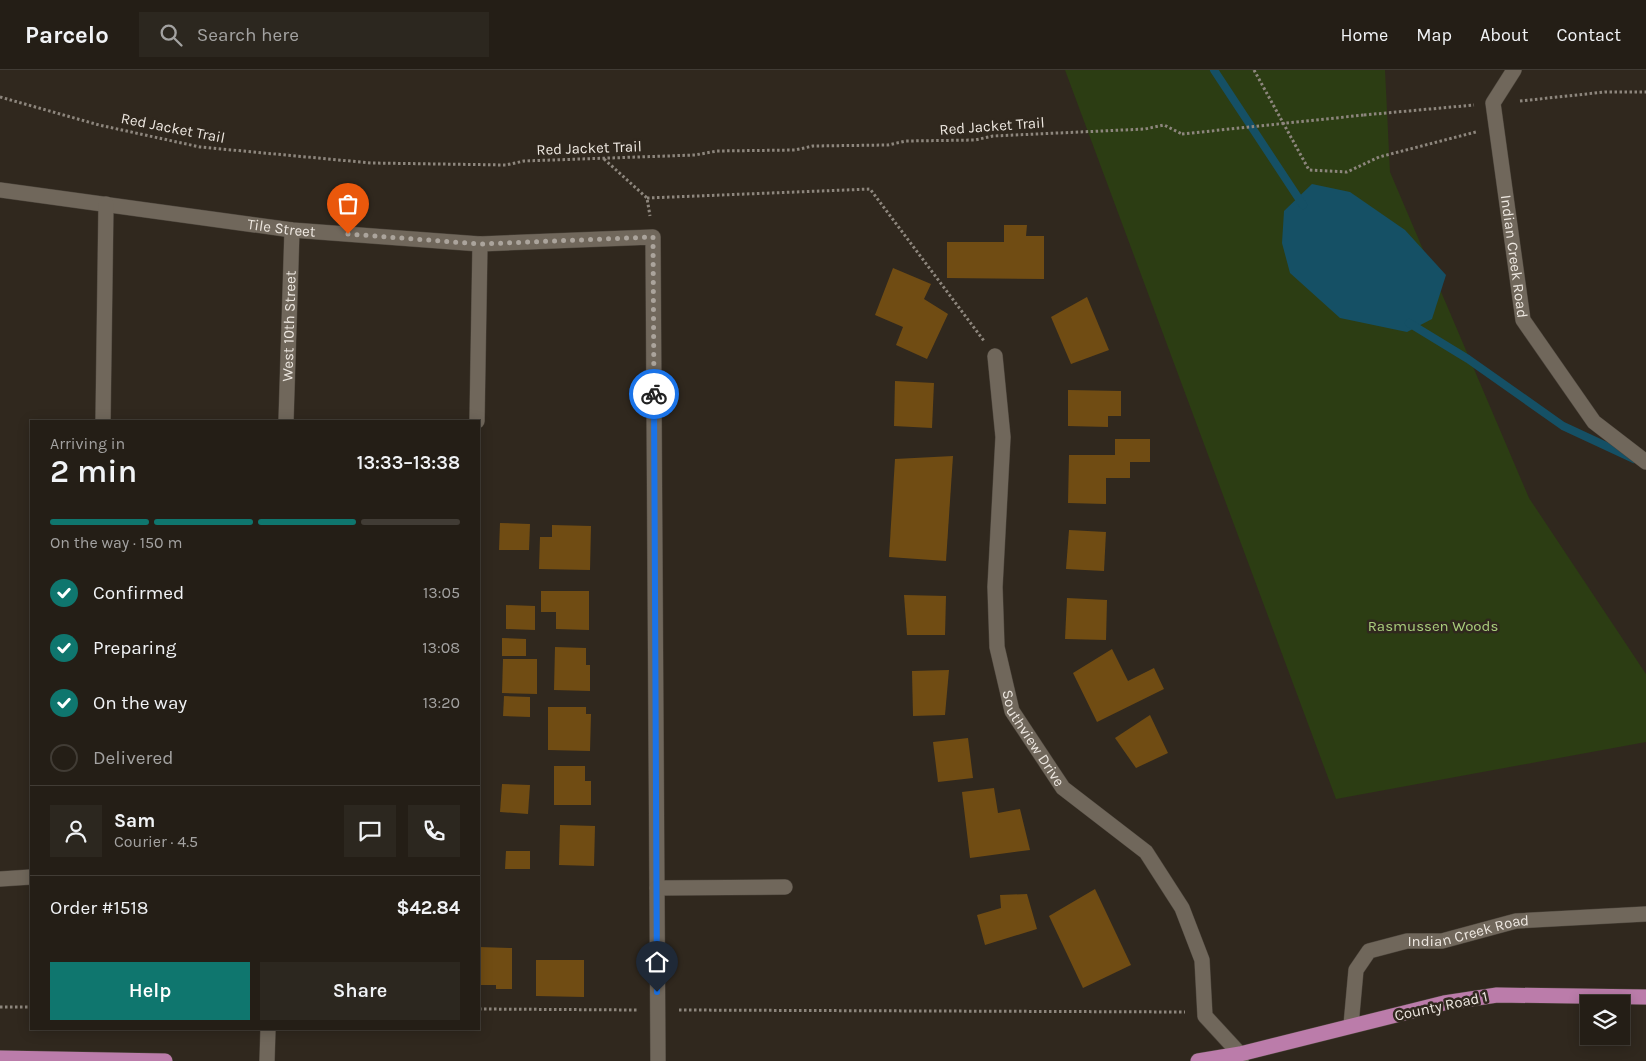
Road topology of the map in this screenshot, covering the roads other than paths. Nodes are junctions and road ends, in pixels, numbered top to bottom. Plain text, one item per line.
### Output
1 (1514, 70) edge
2 (0, 190) edge
3 (106, 204) junction
4 (292, 230) junction
5 (480, 244) junction
6 (995, 356) road end
7 (102, 420) edge
8 (286, 420) edge
9 (477, 420) edge
10 (1646, 462) edge
11 (30, 877) edge
12 (0, 879) edge
13 (785, 887) dead end
14 (657, 888) junction
15 (1646, 914) edge
16 (1646, 997) edge
17 (1351, 1025) junction
18 (268, 1030) edge
19 (1240, 1057) edge
20 (0, 1058) edge
21 (165, 1061) edge
22 (267, 1061) edge
23 (658, 1061) edge
24 (1198, 1061) edge

1 - 10 street, Indian Creek Road
2 - 3 street, Tile Street
3 - 4 street, Tile Street
3 - 7 street
4 - 5 street, Tile Street
4 - 8 street, West 10th Street
5 - 9 street
5 - 14 street, Tile Street
6 - 19 street, Southview Drive
11 - 12 street
13 - 14 street
14 - 23 street
15 - 17 street, Indian Creek Road
16 - 17 main road, County Road 1
17 - 19 main road, County Road 1
18 - 22 street
19 - 24 main road, County Road 1
20 - 21 main road

